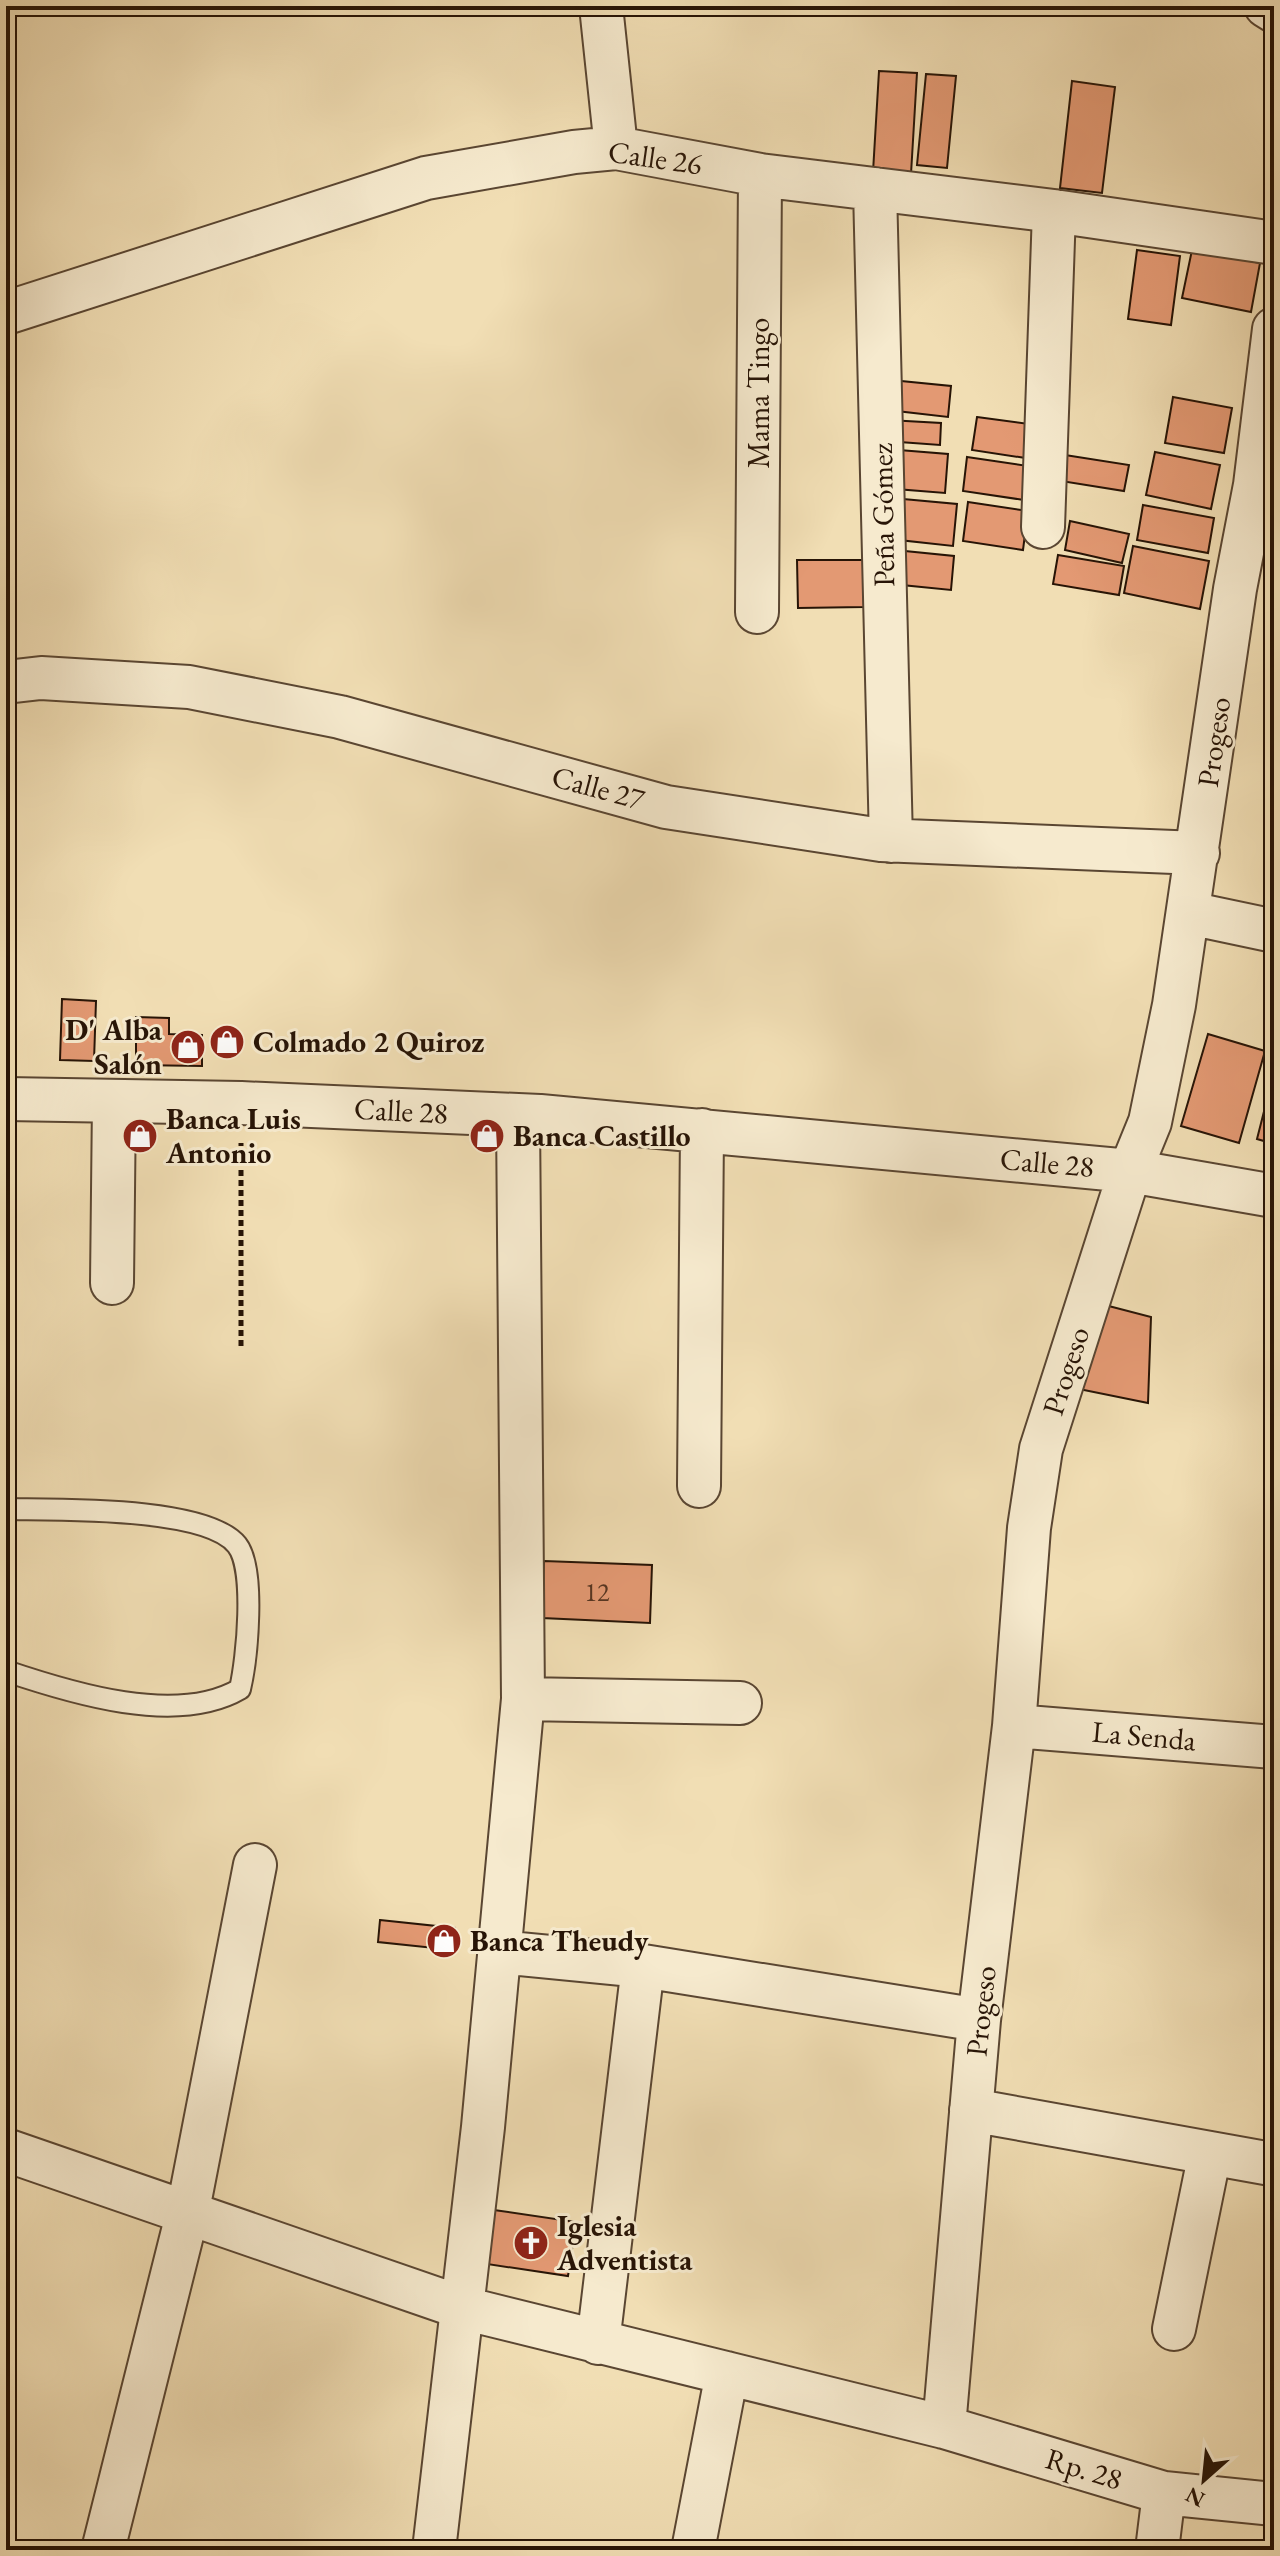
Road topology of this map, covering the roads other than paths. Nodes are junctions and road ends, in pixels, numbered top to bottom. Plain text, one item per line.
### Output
1 (601, 6) edge
2 (1266, 6) edge
3 (1274, 11) edge
4 (616, 148) junction
5 (760, 175) junction
6 (875, 189) junction
7 (1054, 211) junction
8 (1274, 243) edge
9 (6, 313) edge
10 (1274, 329) edge
11 (1264, 487) edge
12 (1043, 527) dead end
13 (757, 612) dead end
14 (6, 682) edge
15 (891, 841) junction
16 (1198, 853) junction
17 (1189, 913) junction
18 (1274, 931) edge
19 (6, 1099) edge
20 (114, 1101) junction
21 (518, 1117) junction
22 (702, 1130) junction
23 (1130, 1171) junction
24 (1274, 1196) edge
25 (112, 1283) dead end
26 (699, 1486) dead end
27 (6, 1509) edge
28 (6, 1671) edge
29 (523, 1699) junction
30 (740, 1703) dead end
31 (1014, 1726) junction
32 (1274, 1747) edge
33 (255, 1865) dead end
34 (499, 1952) junction
35 (643, 1966) junction
36 (979, 2020) junction
37 (971, 2110) junction
38 (6, 2150) edge
39 (1210, 2153) junction
40 (1271, 2164) dead end
41 (187, 2215) junction
42 (463, 2308) junction
43 (1174, 2329) dead end
44 (598, 2343) junction
45 (727, 2373) junction
46 (944, 2427) junction
47 (1164, 2493) junction
48 (1274, 2504) edge
49 (103, 2550) edge
50 (434, 2550) edge
51 (693, 2550) edge
52 (1157, 2550) edge

1 - 4 street
2 - 3 street
4 - 5 street, Calle 26
4 - 9 street, Calle 26
5 - 6 street, Calle 26
5 - 13 street, Mama Tingo
6 - 7 street, Calle 26
6 - 15 street, Peña Gómez
7 - 8 street, Calle 26
7 - 12 street
10 - 11 street, Progeso
11 - 16 street, Progeso
14 - 15 street, Calle 27
15 - 16 street, Calle 27
16 - 17 street, Progeso
17 - 18 street
17 - 23 street, Progeso
19 - 20 street, Calle 28
20 - 21 street, Calle 28
20 - 25 street
21 - 22 street, Calle 28
21 - 29 street
22 - 23 street, Calle 28
22 - 26 street
23 - 24 street, Calle 28
23 - 31 street, Progeso
27 - 28 lane
29 - 30 street
29 - 34 street
31 - 32 street, La Senda
31 - 36 street, Progeso
33 - 41 street
34 - 35 street
34 - 42 street
35 - 36 street
35 - 44 street
36 - 37 street, Progeso
37 - 39 street
37 - 46 street, Progeso
38 - 41 street, Rp. 28
39 - 40 street
39 - 43 street
41 - 42 street, Rp. 28
41 - 49 street
42 - 44 street, Rp. 28
42 - 50 street
44 - 45 street, Rp. 28
45 - 46 street, Rp. 28
45 - 51 street
46 - 47 street, Rp. 28
47 - 48 street, Rp. 28
47 - 52 street

